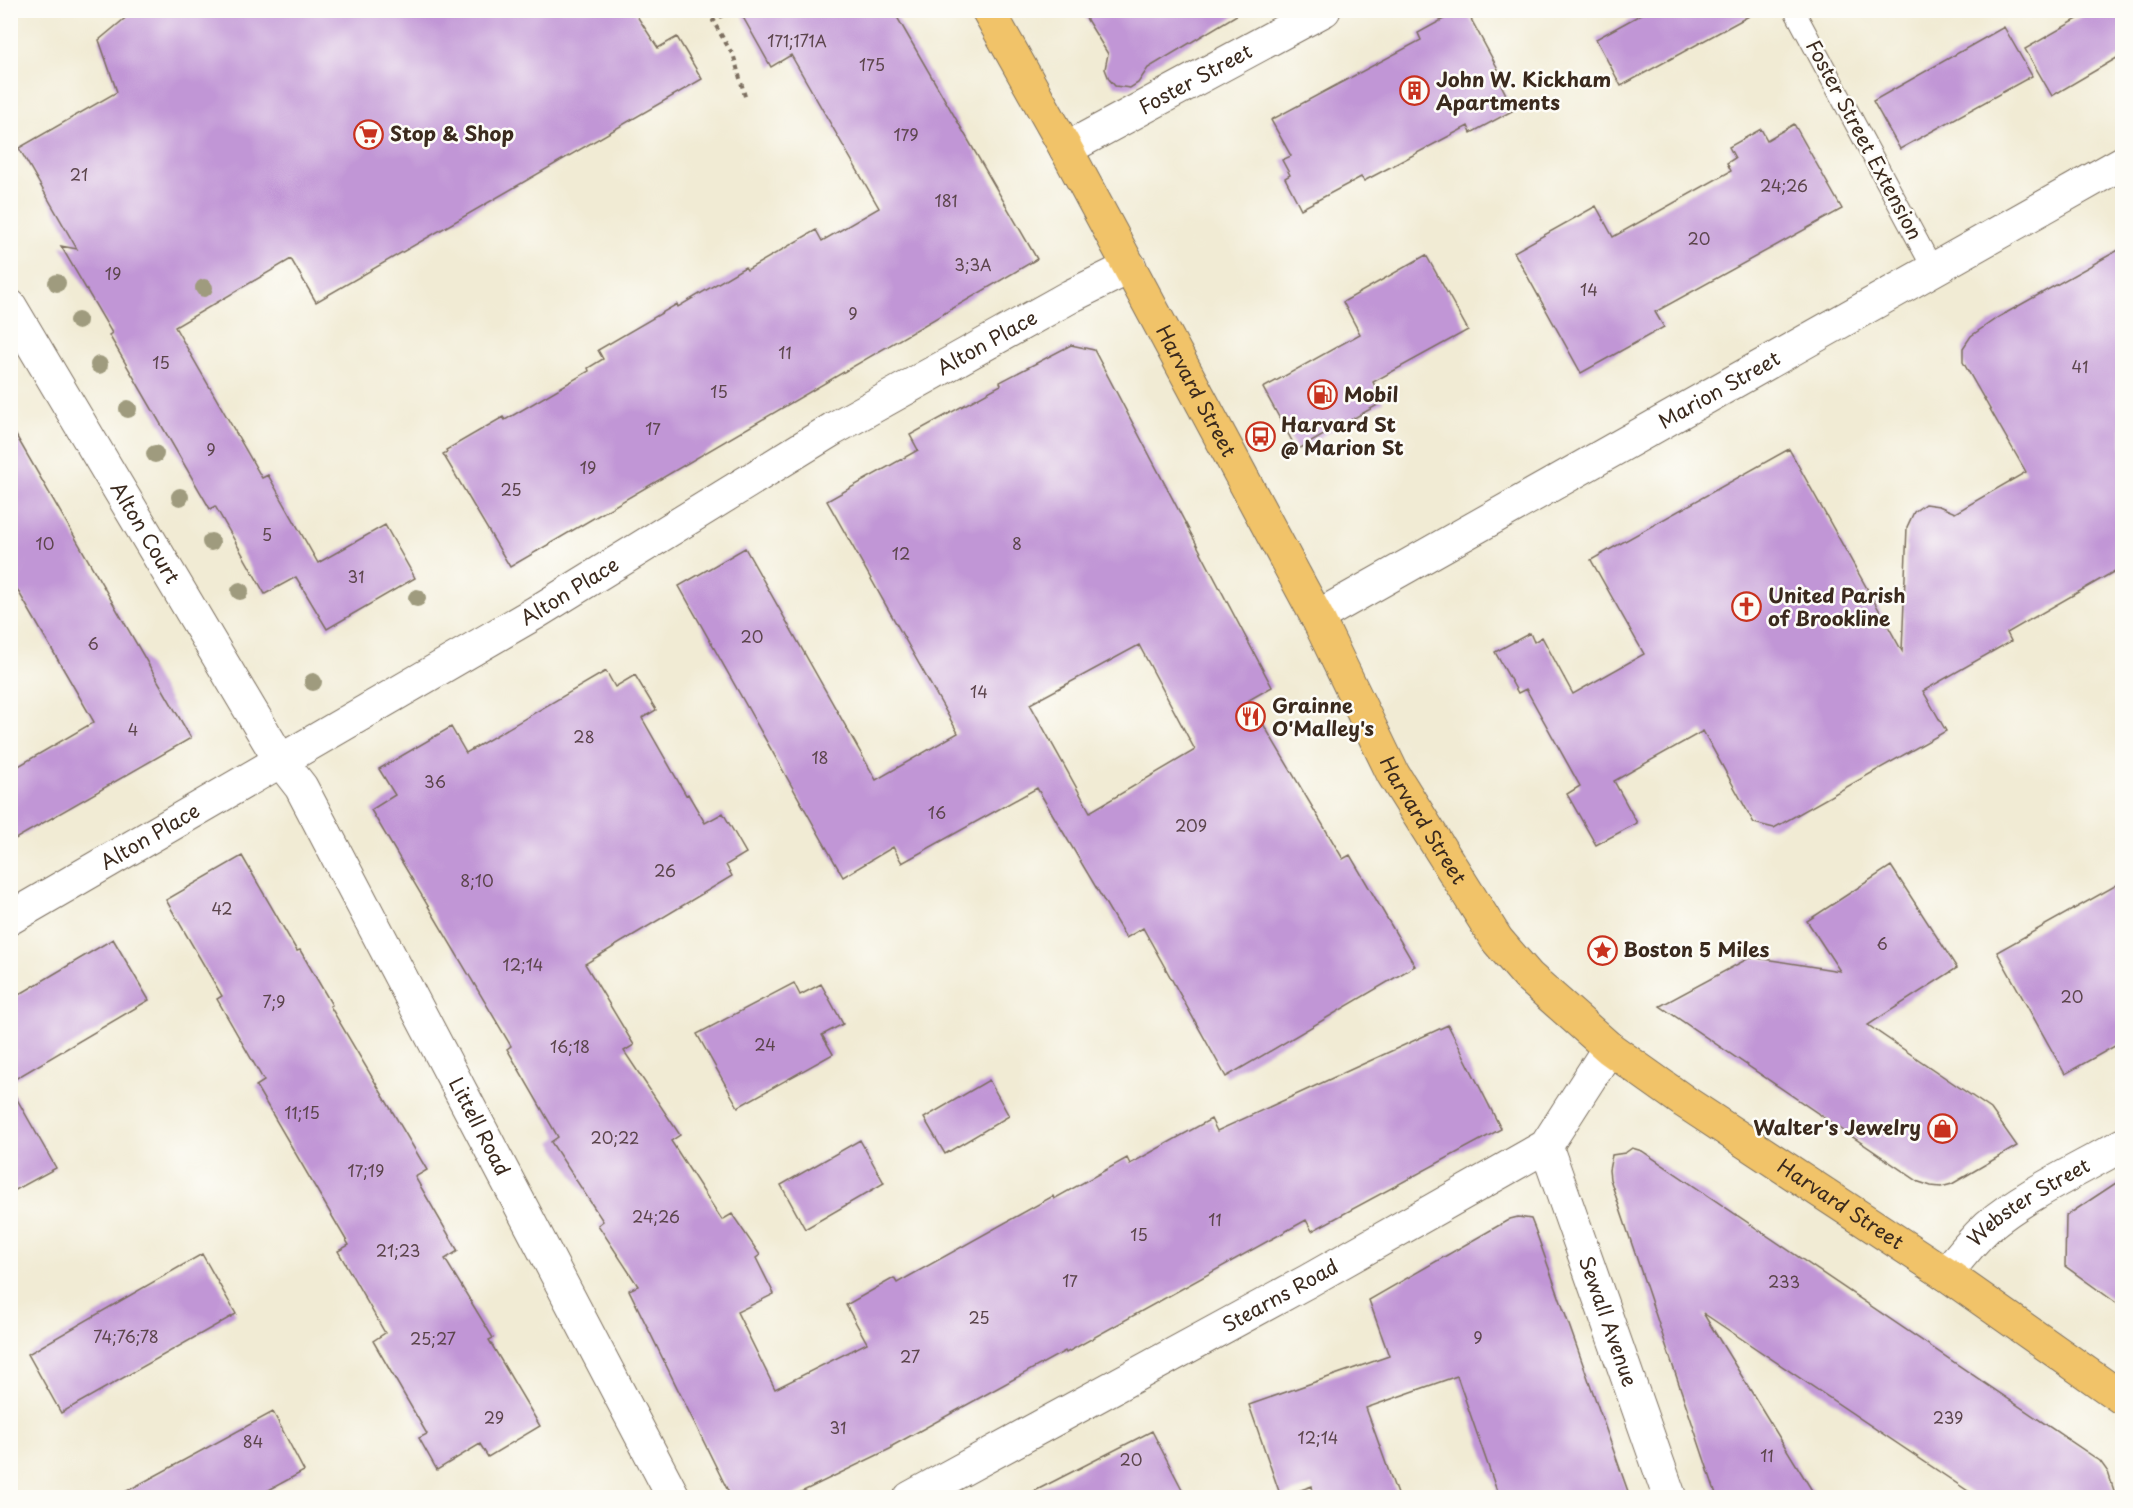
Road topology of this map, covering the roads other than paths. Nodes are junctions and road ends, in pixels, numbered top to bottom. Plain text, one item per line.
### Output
1 (988, 10) edge
2 (1324, 10) edge
3 (1794, 10) edge
4 (1066, 149) junction
5 (2122, 163) edge
6 (1130, 267) junction
7 (1933, 269) junction
8 (10, 306) edge
9 (1317, 617) junction
10 (280, 760) junction
11 (10, 918) edge
12 (1609, 1048) junction
13 (2122, 1144) edge
14 (1546, 1146) junction
15 (1946, 1275) junction
16 (2122, 1398) edge
17 (674, 1497) edge
18 (910, 1497) edge
19 (1670, 1497) edge

1 - 4 main road, Harvard Street
2 - 4 street, Foster Street
3 - 7 lane, Foster Street Extension
4 - 6 main road, Harvard Street
5 - 7 street, Marion Street
6 - 9 main road, Harvard Street
6 - 10 street, Alton Place
7 - 9 street, Marion Street
8 - 10 street, Alton Court
9 - 12 main road, Harvard Street
10 - 11 street, Alton Place
10 - 17 street, Littell Road
12 - 14 street, Stearns Road
12 - 15 main road, Harvard Street
13 - 15 street, Webster Street
14 - 18 street, Stearns Road
14 - 19 street, Sewall Avenue
15 - 16 main road, Harvard Street

